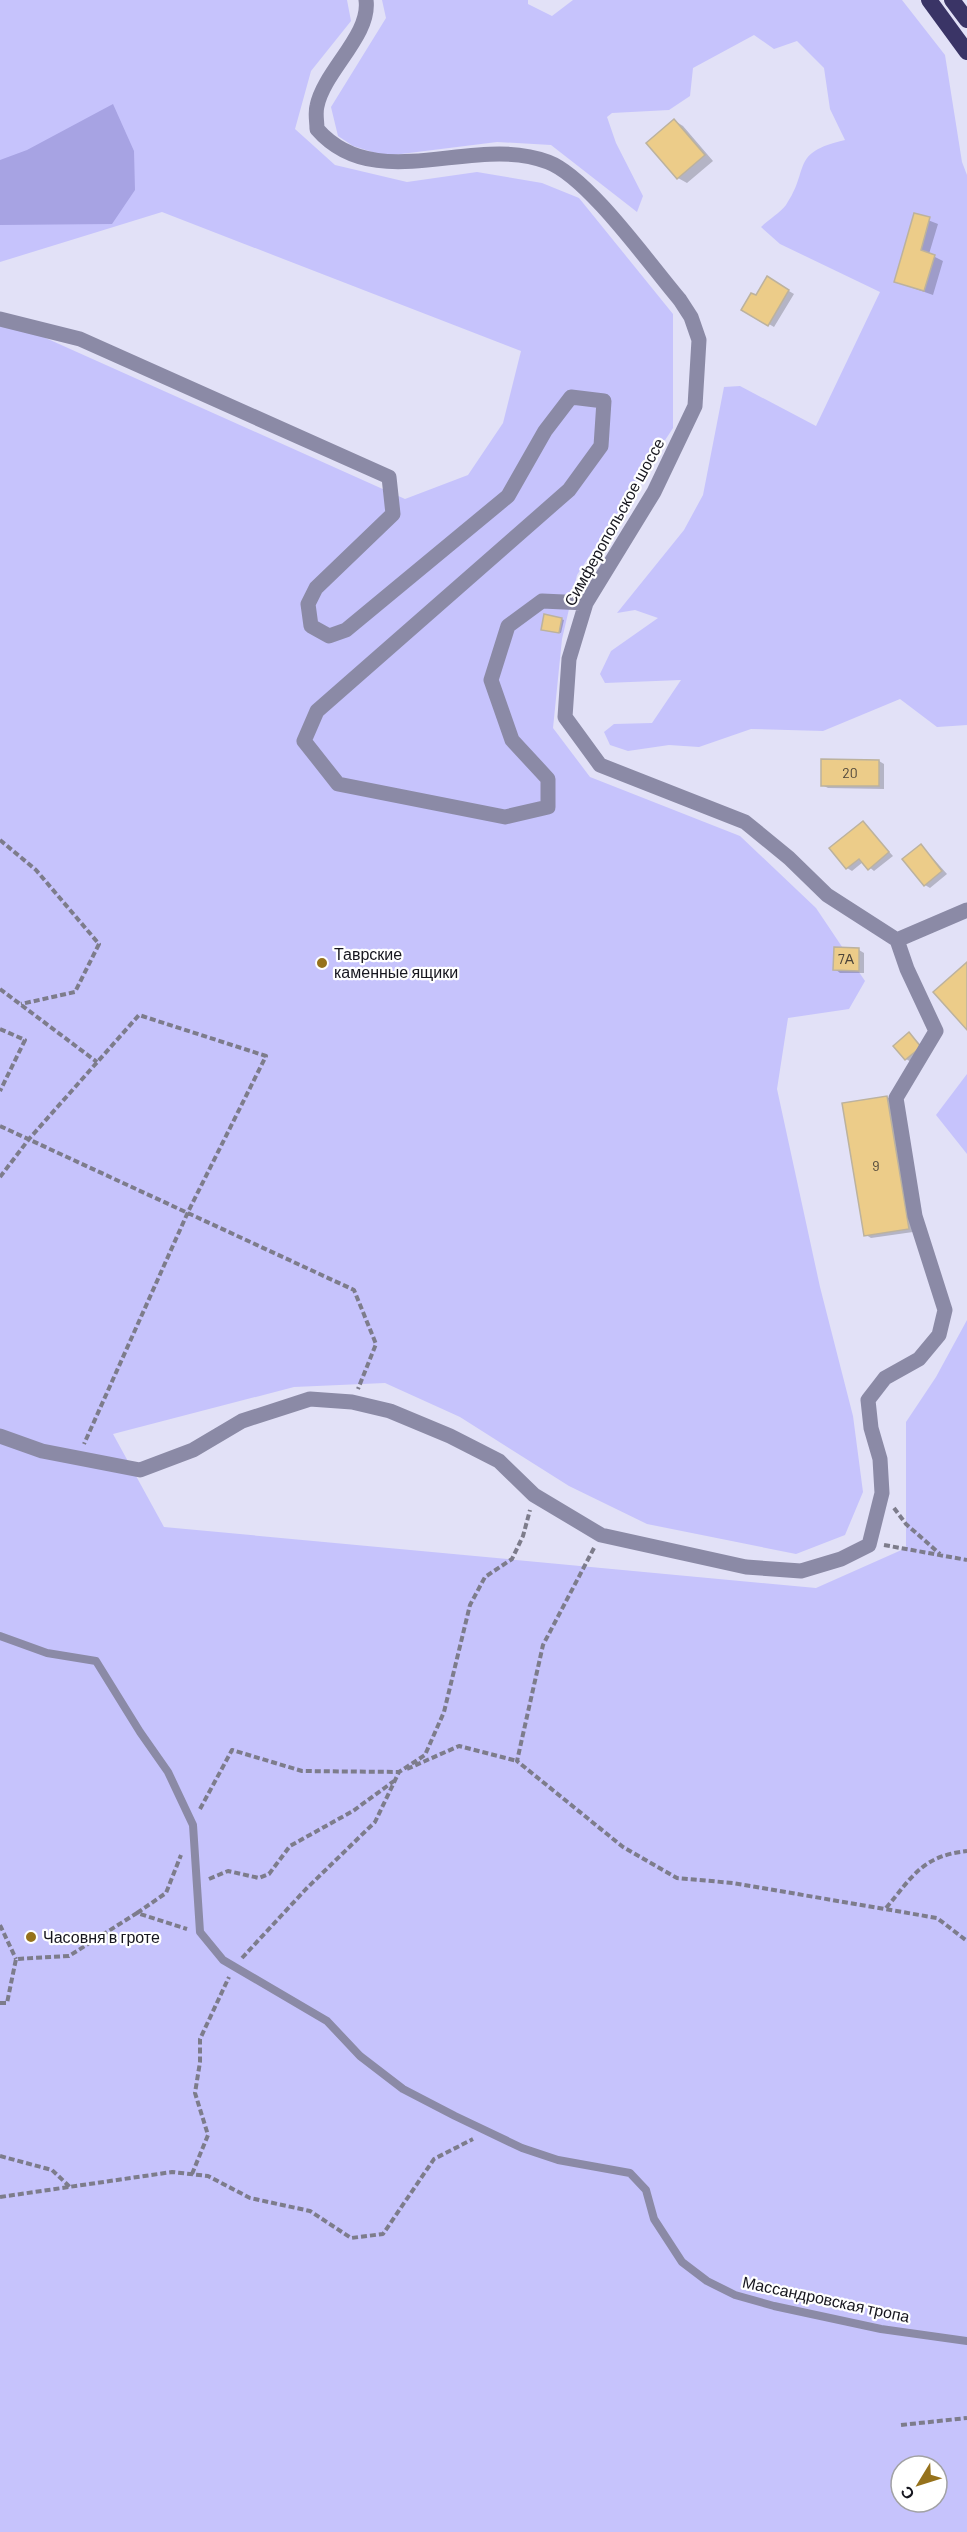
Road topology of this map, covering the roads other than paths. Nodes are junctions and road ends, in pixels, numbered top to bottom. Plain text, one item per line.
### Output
1 (366, 0) edge
2 (929, 0) edge
3 (952, 0) edge
4 (967, 21) edge
5 (967, 52) edge
6 (0, 319) edge
7 (586, 603) junction
8 (967, 910) edge
9 (897, 940) junction
10 (0, 1436) edge
11 (0, 1636) edge
12 (967, 2341) edge

1 - 7 street, Симферопольское шоссе
2 - 5 highway
3 - 4 highway
6 - 7 street
7 - 9 street, Симферопольское шоссе
8 - 9 street
9 - 10 street
11 - 12 lane, Массандровская тропа

